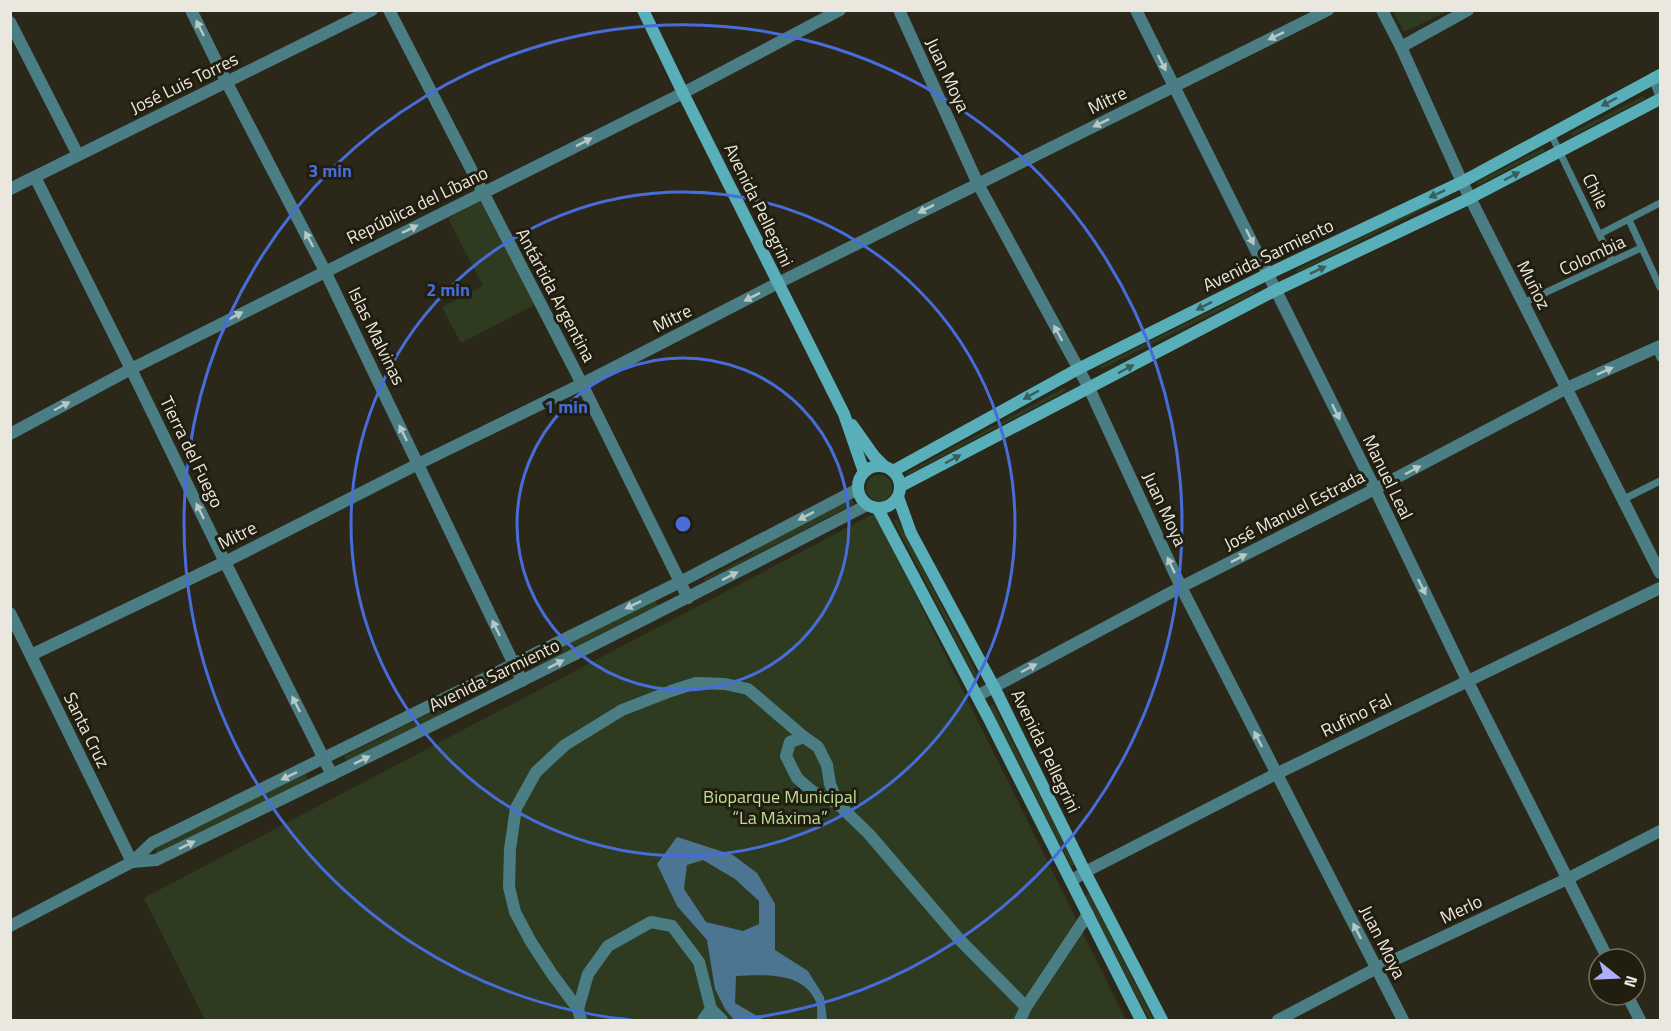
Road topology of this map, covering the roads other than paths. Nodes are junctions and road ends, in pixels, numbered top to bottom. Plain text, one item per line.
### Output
1 (191, 10) edge
2 (372, 10) edge
3 (389, 10) edge
4 (644, 10) edge
5 (840, 10) edge
6 (899, 10) edge
7 (1136, 10) edge
8 (1329, 10) edge
9 (1382, 10) edge
10 (1468, 10) edge
11 (10, 22) edge
12 (1401, 47) junction
13 (1657, 76) edge
14 (226, 83) junction
15 (1174, 87) junction
16 (1660, 92) edge
17 (683, 93) junction
18 (1660, 99) edge
19 (1551, 134) junction
20 (1559, 151) junction
21 (78, 155) junction
22 (34, 177) junction
23 (1462, 182) junction
24 (978, 184) junction
25 (10, 189) edge
26 (483, 194) junction
27 (1470, 198) junction
28 (1660, 203) edge
29 (1629, 220) junction
30 (1600, 234) junction
31 (1641, 248) junction
32 (1612, 261) junction
33 (325, 271) junction
34 (1268, 274) junction
35 (778, 284) junction
36 (1660, 287) edge
37 (1276, 290) junction
38 (1523, 303) junction
39 (1659, 350) edge
40 (131, 369) junction
41 (1078, 369) junction
42 (582, 384) junction
43 (1089, 388) junction
44 (1567, 388) junction
45 (844, 414) junction
46 (10, 434) edge
47 (418, 464) junction
48 (888, 468) junction
49 (864, 472) junction
50 (1660, 481) edge
51 (858, 489) junction
52 (1375, 489) junction
53 (900, 492) junction
54 (1622, 500) junction
55 (872, 507) junction
56 (225, 562) junction
57 (1660, 573) edge
58 (680, 582) junction
59 (1181, 587) junction
60 (1660, 588) edge
61 (688, 598) junction
62 (10, 613) edge
63 (31, 655) junction
64 (513, 664) junction
65 (522, 681) junction
66 (1468, 682) junction
67 (994, 687) junction
68 (977, 696) junction
69 (804, 736) junction
70 (324, 758) junction
71 (1276, 774) junction
72 (332, 776) junction
73 (838, 804) junction
74 (1660, 831) edge
75 (132, 862) junction
76 (1085, 872) junction
77 (1567, 879) junction
78 (1071, 881) junction
79 (1088, 914) junction
80 (10, 926) edge
81 (1602, 947) edge
82 (1377, 968) junction
83 (1026, 1007) junction
84 (711, 1008) junction
85 (580, 1015) edge
86 (703, 1020) edge
87 (722, 1020) edge
88 (1020, 1020) edge
89 (1142, 1020) edge
90 (1162, 1020) edge
91 (1278, 1020) edge
92 (1403, 1020) edge

14 -> 1 street, Islas Malvinas
2 - 14 street, José Luis Torres
3 - 26 street, Antártida Argentina
4 - 17 main road, Avenida Pellegrini
5 - 17 street, República del Líbano
6 - 24 street, Juan Moya
7 -> 15 street, Manuel Leal
8 -> 15 street, Mitre
9 - 12 street, Muñoz
10 - 12 street
11 - 21 street
12 - 23 street, Muñoz
13 - 16 street
13 -> 19 main road, Avenida Sarmiento
14 - 21 street, José Luis Torres
33 -> 14 street, Islas Malvinas
15 -> 24 street, Mitre
15 -> 34 street, Manuel Leal
26 -> 17 street, República del Líbano
17 - 35 main road, Avenida Pellegrini
18 - 20 main road, Avenida Sarmiento
19 - 20 lane, Chile
19 - 23 main road, Avenida Sarmiento
27 -> 20 main road, Avenida Sarmiento
20 - 30 lane, Chile
21 - 22 street, José Luis Torres
22 - 25 street, José Luis Torres
22 - 40 street, Tierra del Fuego
23 - 27 street, Muñoz
23 -> 34 main road, Avenida Sarmiento
24 -> 35 street, Mitre
41 -> 24 street, Juan Moya
33 -> 26 street, República del Líbano
26 - 42 street, Antártida Argentina
37 -> 27 main road, Avenida Sarmiento
27 - 38 street, Muñoz
28 - 29 lane
29 - 30 lane
29 - 31 lane
30 - 32 lane, Chile
31 - 32 lane, Colombia
31 - 36 lane
32 - 38 lane, Colombia
40 -> 33 street, República del Líbano
47 -> 33 street, Islas Malvinas
34 - 37 street, Manuel Leal
34 -> 41 main road, Avenida Sarmiento
35 -> 42 street, Mitre
35 - 45 main road, Avenida Pellegrini
43 -> 37 main road, Avenida Sarmiento
37 -> 52 street, Manuel Leal
38 - 44 street, Muñoz
44 -> 39 street, José Manuel Estrada
46 -> 40 street, República del Líbano
56 -> 40 street, Tierra del Fuego
41 - 43 street, Juan Moya
41 -> 48 main road, Avenida Sarmiento
42 - 47 street, Mitre
42 - 58 street, Antártida Argentina
53 -> 43 main road, Avenida Sarmiento
59 -> 43 street, Juan Moya
52 -> 44 street, José Manuel Estrada
44 - 54 street, Muñoz
45 - 48 main road, Avenida Pellegrini
45 - 49 main road, Avenida Pellegrini
47 - 56 street, Mitre
64 -> 47 street, Islas Malvinas
48 - 49 main road
48 - 53 main road
49 - 51 main road
50 - 54 lane
51 - 55 main road
51 -> 58 street, Avenida Sarmiento
59 -> 52 street, José Manuel Estrada
52 -> 66 street, Manuel Leal
53 - 55 main road
53 - 67 main road, Avenida Pellegrini
54 - 57 street, Muñoz
61 -> 55 street, Avenida Sarmiento
55 - 68 main road, Avenida Pellegrini
56 - 63 street, Mitre
70 -> 56 street, Tierra del Fuego
58 - 61 street, Antártida Argentina
58 -> 64 street, Avenida Sarmiento
67 -> 59 street, José Manuel Estrada
71 -> 59 street, Juan Moya
60 - 66 street, Rufino Fal
65 -> 61 street, Avenida Sarmiento
62 - 63 street, Santa Cruz
63 - 75 street, Santa Cruz
64 - 65 street, Islas Malvinas
64 - 70 street, Avenida Sarmiento
72 -> 65 street, Avenida Sarmiento
66 - 71 street, Rufino Fal
66 - 77 street, Manuel Leal
67 - 68 street, José Manuel Estrada
67 - 76 main road, Avenida Pellegrini
68 - 78 main road, Avenida Pellegrini
69 - 73 street
69 - 73 street
69 - 85 street
70 - 72 street, Tierra del Fuego
70 -> 75 street, Avenida Sarmiento
71 - 76 street, Rufino Fal
82 -> 71 street, Juan Moya
75 -> 72 street, Avenida Sarmiento
73 - 83 street
74 - 77 street, Merlo
75 - 80 street, Avenida Sarmiento
76 - 78 street, Rufino Fal
76 - 90 main road, Avenida Pellegrini
77 - 81 street, Manuel Leal
77 - 82 street, Merlo
78 - 79 main road, Avenida Pellegrini
79 - 83 street
79 - 89 main road, Avenida Pellegrini
82 - 91 street, Merlo
82 - 92 street, Juan Moya
83 - 88 street
84 - 85 street
84 - 86 street
84 - 87 street

